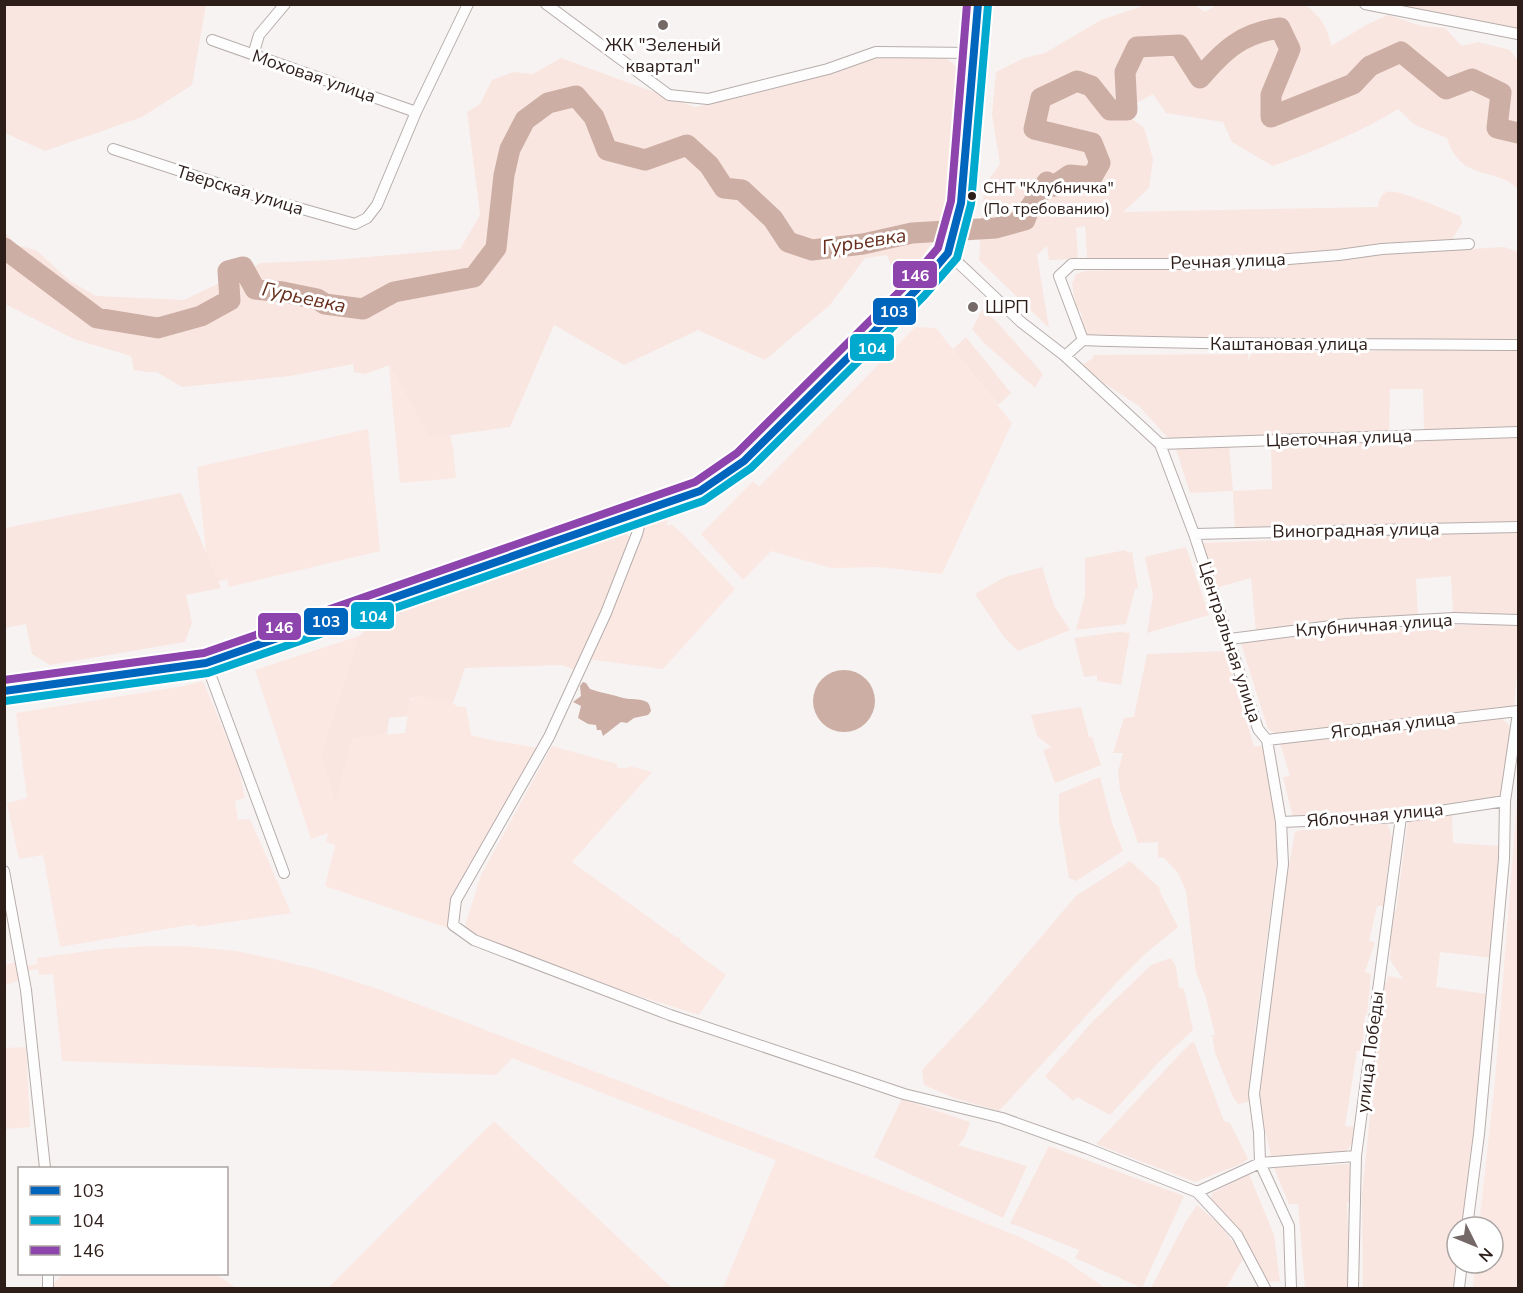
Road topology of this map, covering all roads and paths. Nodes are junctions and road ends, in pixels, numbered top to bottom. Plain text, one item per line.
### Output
1 (285, 4) edge
2 (468, 4) edge
3 (546, 4) edge
4 (978, 4) edge
5 (1365, 4) edge
6 (1518, 34) edge
7 (212, 40) dead end
8 (974, 53) junction
9 (253, 55) junction
10 (416, 112) junction
11 (113, 149) dead end
12 (1469, 244) dead end
13 (948, 253) junction
14 (1083, 340) junction
15 (1518, 345) edge
16 (1065, 356) junction
17 (1518, 432) edge
18 (1160, 444) junction
19 (643, 511) junction
20 (1518, 527) edge
21 (1194, 534) junction
22 (1518, 620) edge
23 (1230, 639) junction
24 (206, 663) junction
25 (4, 691) edge
26 (1518, 712) edge
27 (1267, 740) junction
28 (1505, 801) junction
29 (1401, 817) junction
30 (1281, 822) junction
31 (4, 872) edge
32 (284, 873) dead end
33 (1356, 1156) junction
34 (1260, 1163) junction
35 (45, 1167) edge
36 (1197, 1192) junction
37 (1469, 1215) edge
38 (1265, 1288) edge
39 (1291, 1288) edge
40 (1353, 1288) edge

1 - 9 street
2 - 10 street
3 - 8 street
4 - 8 main road
5 - 6 street
7 - 9 street, Моховая улица
8 - 13 main road
9 - 10 street, Моховая улица
10 - 11 street, Тверская улица
12 - 14 street, Речная улица
13 - 16 street, Центральная улица
13 - 19 main road
14 - 15 street, Каштановая улица
14 - 16 street
16 - 18 street, Центральная улица
17 - 18 street, Цветочная улица
18 - 21 street, Центральная улица
19 - 24 main road
19 - 36 street
20 - 21 street, Виноградная улица
21 - 23 street, Центральная улица
22 - 23 street, Клубничная улица
23 - 27 street, Центральная улица
24 - 25 main road
24 - 32 street
26 - 27 street, Ягодная улица
26 - 28 street
27 - 30 street, Центральная улица
28 - 29 street, Яблочная улица
28 - 37 street
29 - 30 street, Яблочная улица
29 - 33 street, улица Победы
30 - 34 street, Центральная улица
31 - 35 street
33 - 34 street
33 - 40 street, улица Победы
34 - 36 street
34 - 39 street
36 - 38 street

